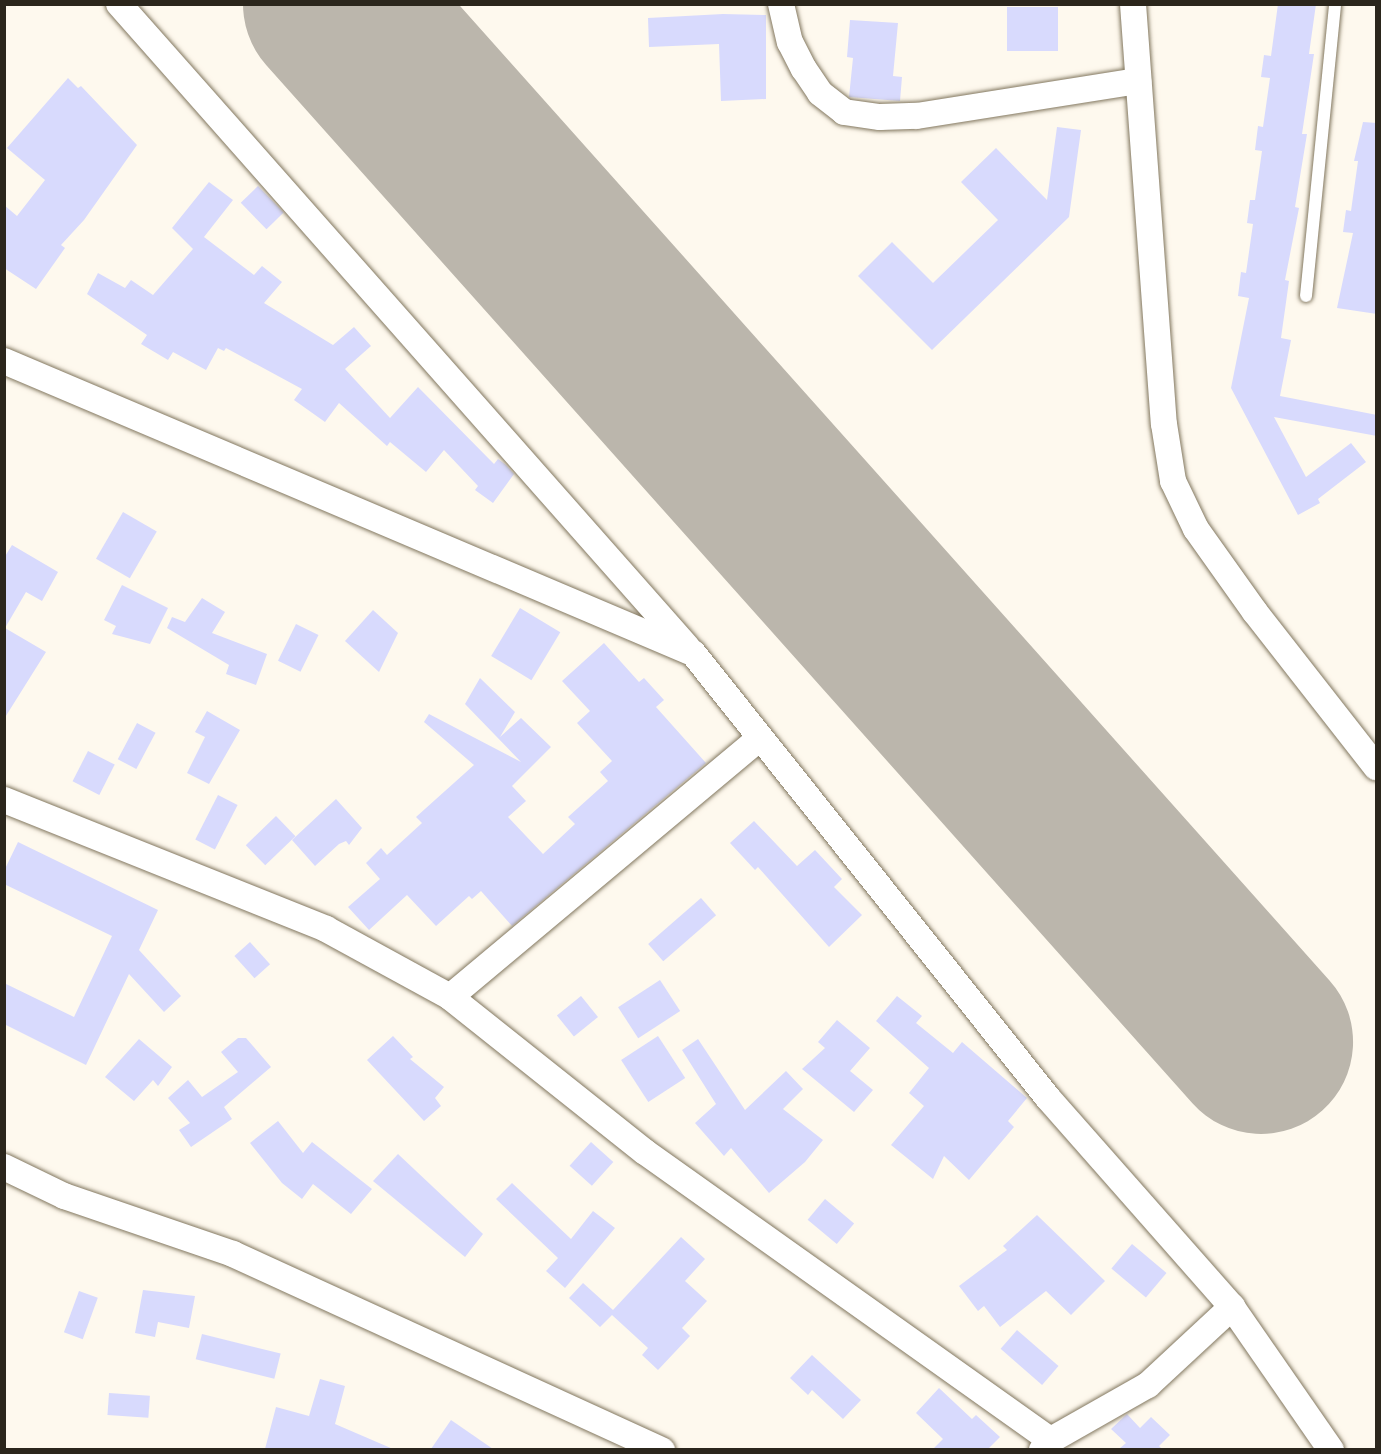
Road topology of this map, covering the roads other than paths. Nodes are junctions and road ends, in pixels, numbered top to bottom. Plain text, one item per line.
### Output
1 (119, 4) edge
2 (781, 4) edge
3 (1133, 4) edge
4 (1335, 4) edge
5 (1138, 81) junction
6 (1306, 296) dead end
7 (4, 361) edge
8 (693, 653) junction
9 (760, 738) junction
10 (1377, 767) edge
11 (4, 800) edge
12 (450, 997) junction
13 (4, 1167) edge
14 (1232, 1307) junction
15 (1046, 1444) edge
16 (662, 1449) edge
17 (1331, 1449) edge

1 - 8 street
2 - 5 street
3 - 5 street
4 - 6 lane
5 - 10 street
7 - 8 street
8 - 9 street
9 - 12 street
9 - 14 street
11 - 12 street
12 - 15 street
13 - 16 street
14 - 15 street
14 - 17 street

